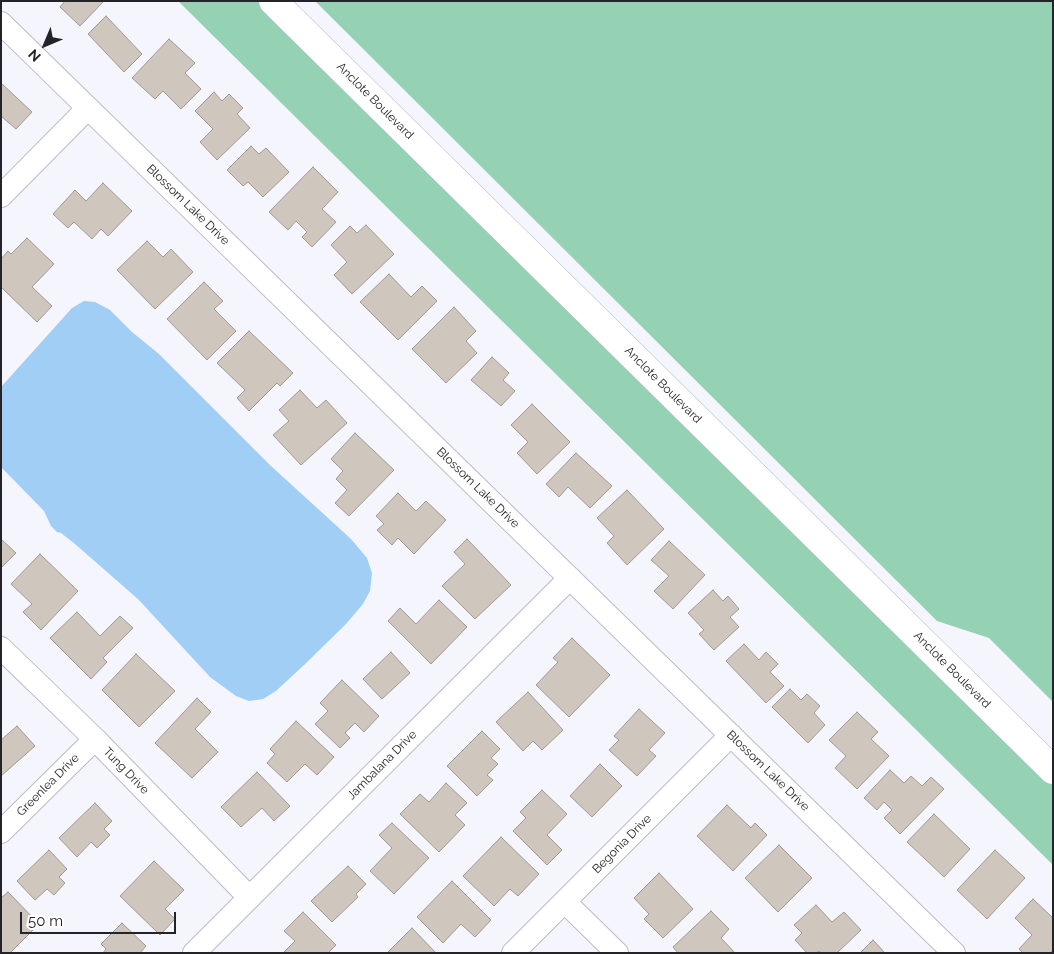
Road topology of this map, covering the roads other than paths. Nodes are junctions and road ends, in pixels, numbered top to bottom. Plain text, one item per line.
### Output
1 (273, 1) edge
2 (1, 23) edge
3 (88, 108) junction
4 (1, 196) edge
5 (570, 578) junction
6 (1, 648) edge
7 (731, 735) junction
8 (94, 739) junction
9 (1053, 770) edge
10 (1, 832) edge
11 (249, 897) junction
12 (565, 902) junction
13 (194, 953) edge
14 (513, 953) edge
15 (617, 953) edge
16 (954, 953) edge

1 - 9 street, Anclote Boulevard
2 - 3 street, Blossom Lake Drive
3 - 4 street
3 - 5 street, Blossom Lake Drive
5 - 7 street, Blossom Lake Drive
5 - 11 street, Jambalana Drive
6 - 8 street, Tung Drive
7 - 12 street, Begonia Drive
7 - 16 street, Blossom Lake Drive
8 - 10 street, Greenlea Drive
8 - 11 street, Tung Drive
11 - 13 street, Jambalana Drive
12 - 14 street, Begonia Drive
12 - 15 street

